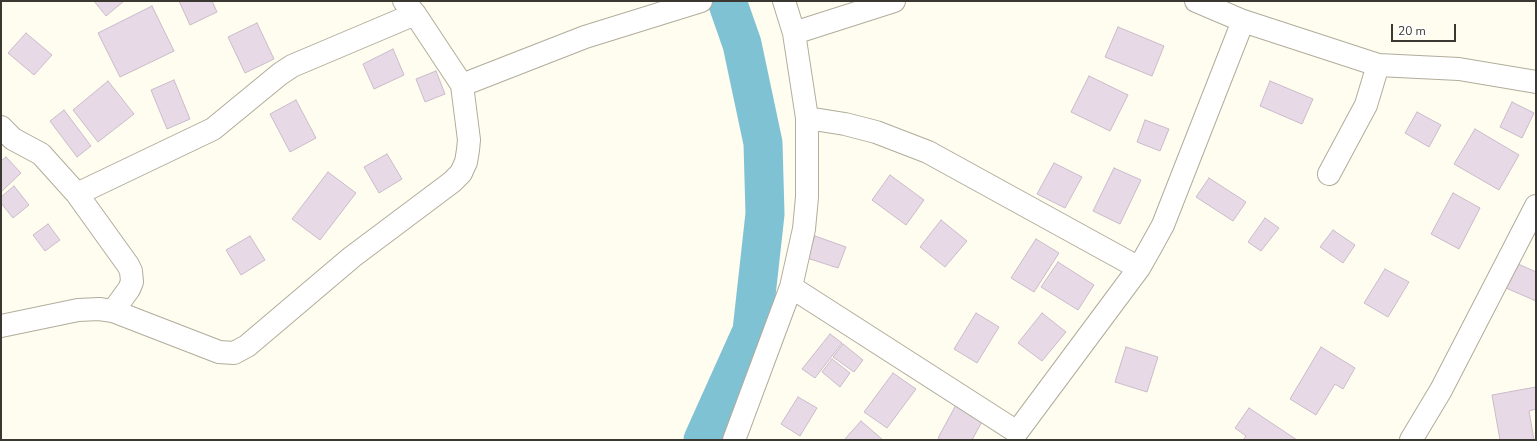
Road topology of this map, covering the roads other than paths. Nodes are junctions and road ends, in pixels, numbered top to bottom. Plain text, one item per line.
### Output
1 (700, 1) edge
2 (784, 1) edge
3 (894, 1) edge
4 (1196, 1) edge
5 (409, 7) edge
6 (1243, 21) junction
7 (794, 32) junction
8 (1378, 65) junction
9 (1536, 82) edge
10 (462, 85) junction
11 (808, 118) junction
12 (1, 127) edge
13 (1329, 174) dead end
14 (77, 194) junction
15 (1536, 206) edge
16 (1139, 268) junction
17 (791, 287) junction
18 (113, 311) junction
19 (1, 326) edge
20 (1020, 437) edge
21 (737, 439) edge
22 (1411, 440) edge

1 - 10 street
2 - 7 street
3 - 7 street
4 - 6 street
5 - 10 street
5 - 14 street
6 - 8 street
6 - 16 street
7 - 11 street
8 - 9 street
8 - 13 street
10 - 18 street
11 - 16 street
11 - 17 street
12 - 14 street
14 - 18 street
15 - 22 street
16 - 20 street
17 - 20 street
17 - 21 street
18 - 19 street

